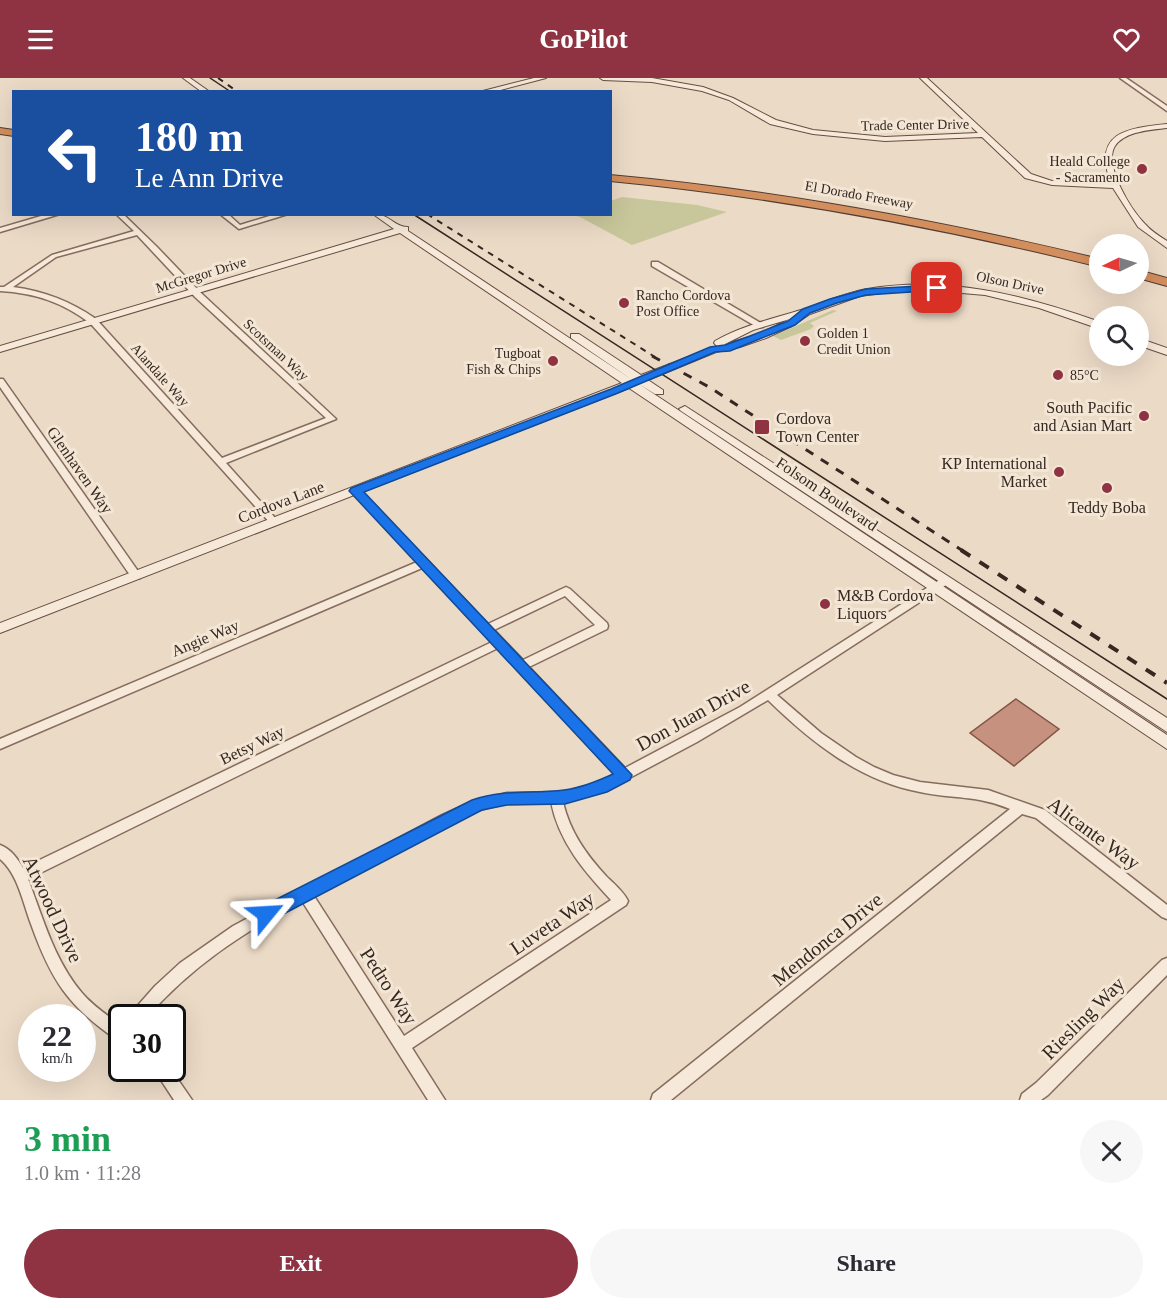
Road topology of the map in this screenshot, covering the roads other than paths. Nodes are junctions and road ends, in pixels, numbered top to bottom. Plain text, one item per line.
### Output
1 (179, 78) edge
2 (186, 78) edge
3 (543, 78) edge
4 (603, 78) edge
5 (923, 78) edge
6 (1123, 78) edge
7 (193, 83) junction
8 (193, 90) edge
9 (204, 90) edge
10 (491, 90) edge
11 (1167, 109) edge
12 (1167, 126) edge
13 (984, 135) junction
14 (612, 170) edge
15 (612, 178) edge
16 (1117, 186) junction
17 (50, 216) edge
18 (121, 216) edge
19 (225, 216) edge
20 (278, 216) edge
21 (381, 216) edge
22 (394, 216) edge
23 (405, 229) junction
24 (0, 230) edge
25 (139, 232) junction
26 (1167, 245) edge
27 (1089, 250) edge
28 (1089, 260) edge
29 (655, 264) dead end
30 (1149, 266) edge
31 (1167, 271) edge
32 (1149, 277) edge
33 (1167, 282) edge
34 (3, 289) edge
35 (195, 291) junction
36 (508, 303) junction
37 (803, 315) junction
38 (546, 316) junction
39 (93, 321) junction
40 (1089, 322) edge
41 (760, 325) junction
42 (1149, 345) edge
43 (726, 348) junction
44 (0, 349) edge
45 (714, 349) junction
46 (1167, 352) edge
47 (0, 381) edge
48 (635, 382) junction
49 (220, 462) junction
50 (757, 470) junction
51 (356, 491) junction
52 (853, 518) junction
53 (274, 522) junction
54 (424, 562) junction
55 (136, 576) junction
56 (940, 584) junction
57 (0, 628) edge
58 (486, 629) junction
59 (499, 643) junction
60 (521, 666) junction
61 (770, 694) junction
62 (1167, 726) edge
63 (1167, 743) edge
64 (0, 744) edge
65 (624, 775) junction
66 (556, 798) junction
67 (1019, 809) junction
68 (0, 851) edge
69 (20, 876) junction
70 (305, 894) junction
71 (1167, 913) edge
72 (1167, 965) edge
73 (149, 1004) edge
74 (108, 1025) edge
75 (402, 1046) junction
76 (171, 1082) edge
77 (184, 1100) edge
78 (437, 1100) edge
79 (659, 1100) edge
80 (1028, 1100) edge

1 - 7 street
1 - 8 street
2 - 7 street
3 - 10 street
4 - 13 street, Trade Center Drive
5 - 13 street
6 - 11 street
7 - 9 street
12 - 16 street
13 - 16 street
14 - 27 highway, El Dorado Freeway
15 - 28 highway, El Dorado Freeway
16 - 26 street
17 - 24 street
18 - 25 street, Scotsman Way
19 - 20 street
21 - 23 street, Folsom Boulevard
22 - 23 street, Folsom Boulevard
23 - 35 street, McGregor Drive
23 - 36 street, Folsom Boulevard
23 - 38 street, Folsom Boulevard
25 - 34 street
25 - 35 street, Scotsman Way
29 - 41 street
30 - 31 highway
32 - 33 highway
34 - 39 street, Alandale Way
35 - 39 street, McGregor Drive
35 - 49 street, Scotsman Way
36 - 38 street
36 - 48 street, Folsom Boulevard
37 - 40 street, Olson Drive
37 - 41 street
37 - 43 street, Olson Drive
38 - 48 street, Folsom Boulevard
39 - 44 street, McGregor Drive
39 - 49 street, Alandale Way
41 - 43 street
41 - 45 street, Olson Drive
42 - 46 street
43 - 45 street, Olson Drive
45 - 48 street, Olson Drive
47 - 55 street, Glenhaven Way
48 - 50 street, Folsom Boulevard
48 - 51 street, Cordova Lane
48 - 52 street, Folsom Boulevard
49 - 53 street, Alandale Way
50 - 52 street
50 - 56 street, Folsom Boulevard
51 - 53 street, Cordova Lane
51 - 54 street
52 - 56 street, Folsom Boulevard
53 - 55 street, Cordova Lane
54 - 58 street
54 - 64 street, Angie Way
55 - 57 street, Cordova Lane
56 - 61 street, Don Juan Drive
56 - 62 street, Folsom Boulevard
56 - 63 street, Folsom Boulevard
58 - 59 street
58 - 60 street
59 - 60 street
59 - 69 street, Betsy Way
60 - 65 street
61 - 65 street, Don Juan Drive
61 - 67 street, Alicante Way
65 - 66 street, Don Juan Drive
66 - 70 street, Don Juan Drive
66 - 75 street, Luveta Way
67 - 71 street, Alicante Way
67 - 79 street, Mendonca Drive
68 - 69 street, Atwood Drive
69 - 74 street, Atwood Drive
70 - 73 street, Don Juan Drive
70 - 75 street, Pedro Way
72 - 80 street, Riesling Way
75 - 78 street, Pedro Way
76 - 77 street

